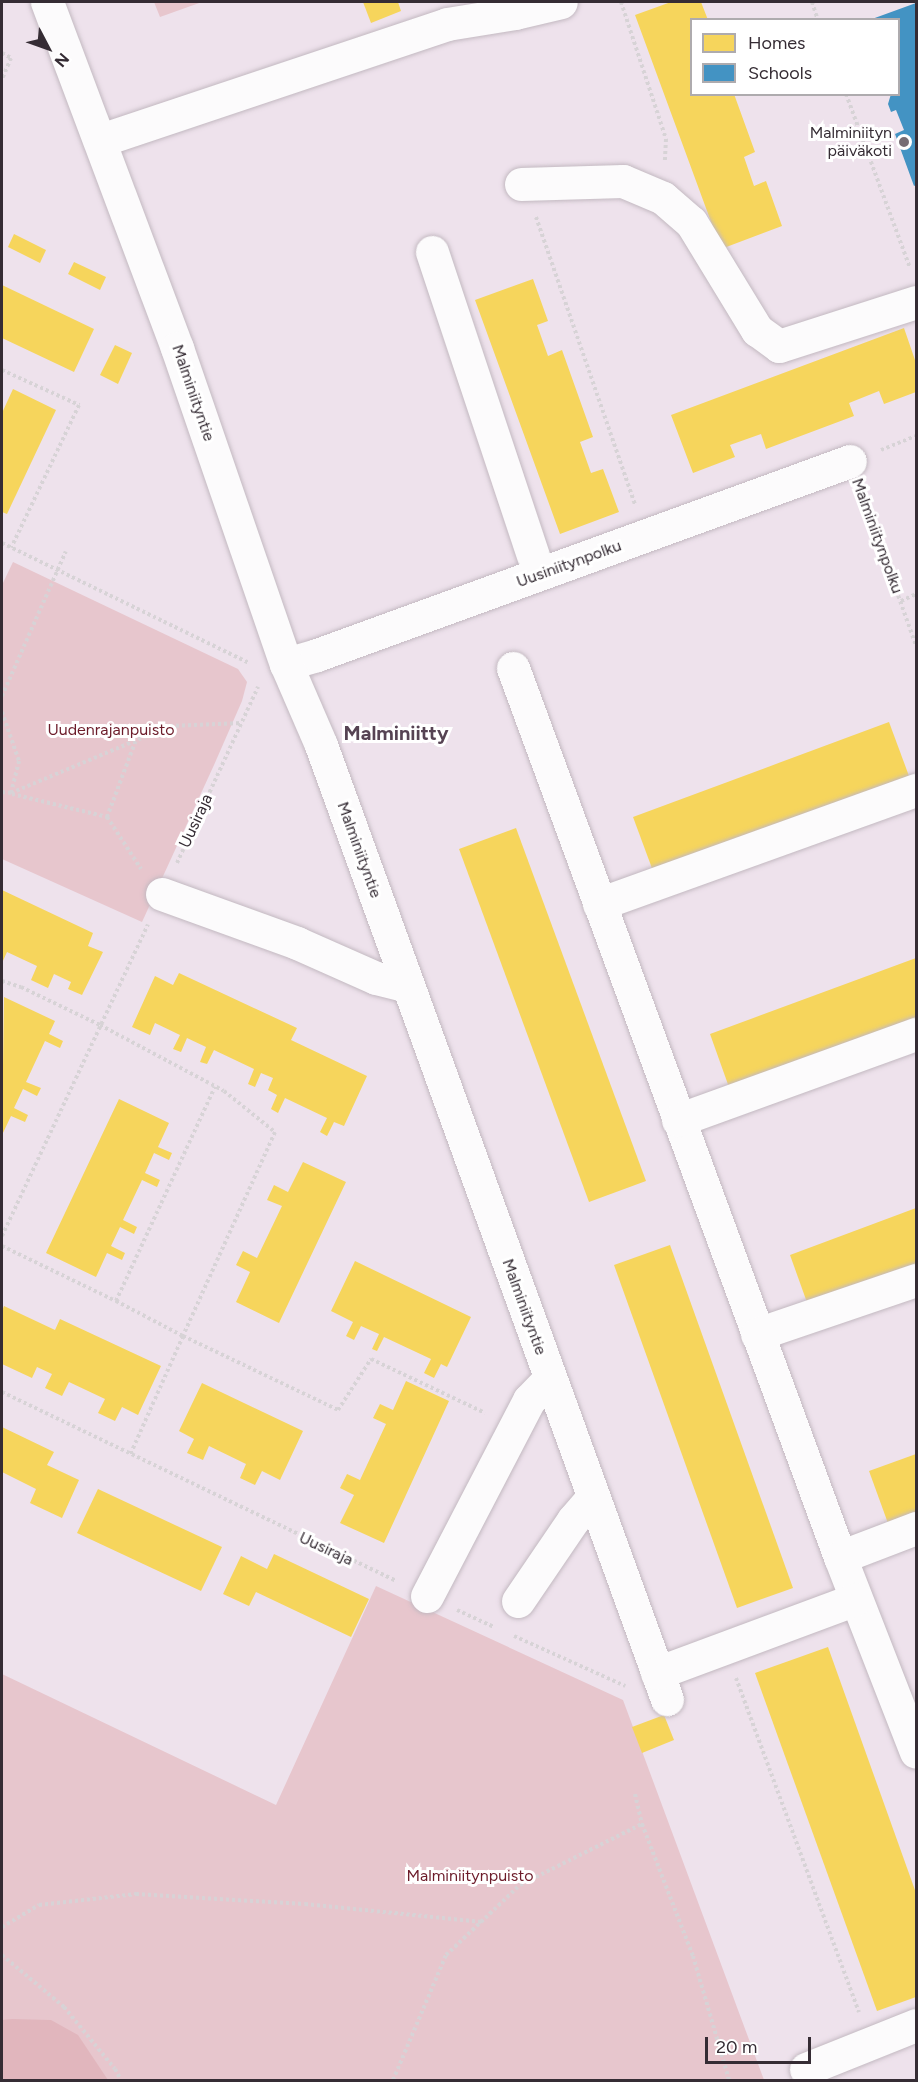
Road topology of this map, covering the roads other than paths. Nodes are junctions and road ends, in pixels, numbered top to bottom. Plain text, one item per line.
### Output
1 (47, 2) edge
2 (561, 2) edge
3 (444, 13) edge
4 (101, 140) junction
5 (521, 184) dead end
6 (432, 252) dead end
7 (916, 302) edge
8 (850, 461) road end
9 (533, 555) dead end
10 (513, 668) dead end
11 (267, 670) junction
12 (916, 790) edge
13 (162, 894) road end
14 (599, 904) junction
15 (408, 986) junction
16 (916, 1034) edge
17 (678, 1119) junction
18 (916, 1280) edge
19 (758, 1334) junction
20 (550, 1378) junction
21 (593, 1497) junction
22 (916, 1528) edge
23 (840, 1557) junction
24 (427, 1596) road end
25 (856, 1599) junction
26 (518, 1601) dead end
27 (916, 1752) edge
28 (916, 2025) edge
29 (806, 2069) dead end

1 - 4 street, Malminiityntie
2 - 3 street
3 - 4 street
4 - 11 street, Malminiityntie
5 - 7 street
6 - 9 street
8 - 11 street, Uusiniitynpolku
10 - 14 street
11 - 15 street, Malminiityntie
12 - 14 street
13 - 15 street
14 - 17 street
15 - 20 street, Malminiityntie
16 - 17 street
17 - 19 street
18 - 19 street
19 - 23 street
20 - 21 street, Malminiityntie
20 - 24 street
21 - 25 street, Malminiityntie
21 - 26 street
22 - 23 street
23 - 25 street
25 - 27 street
28 - 29 street

